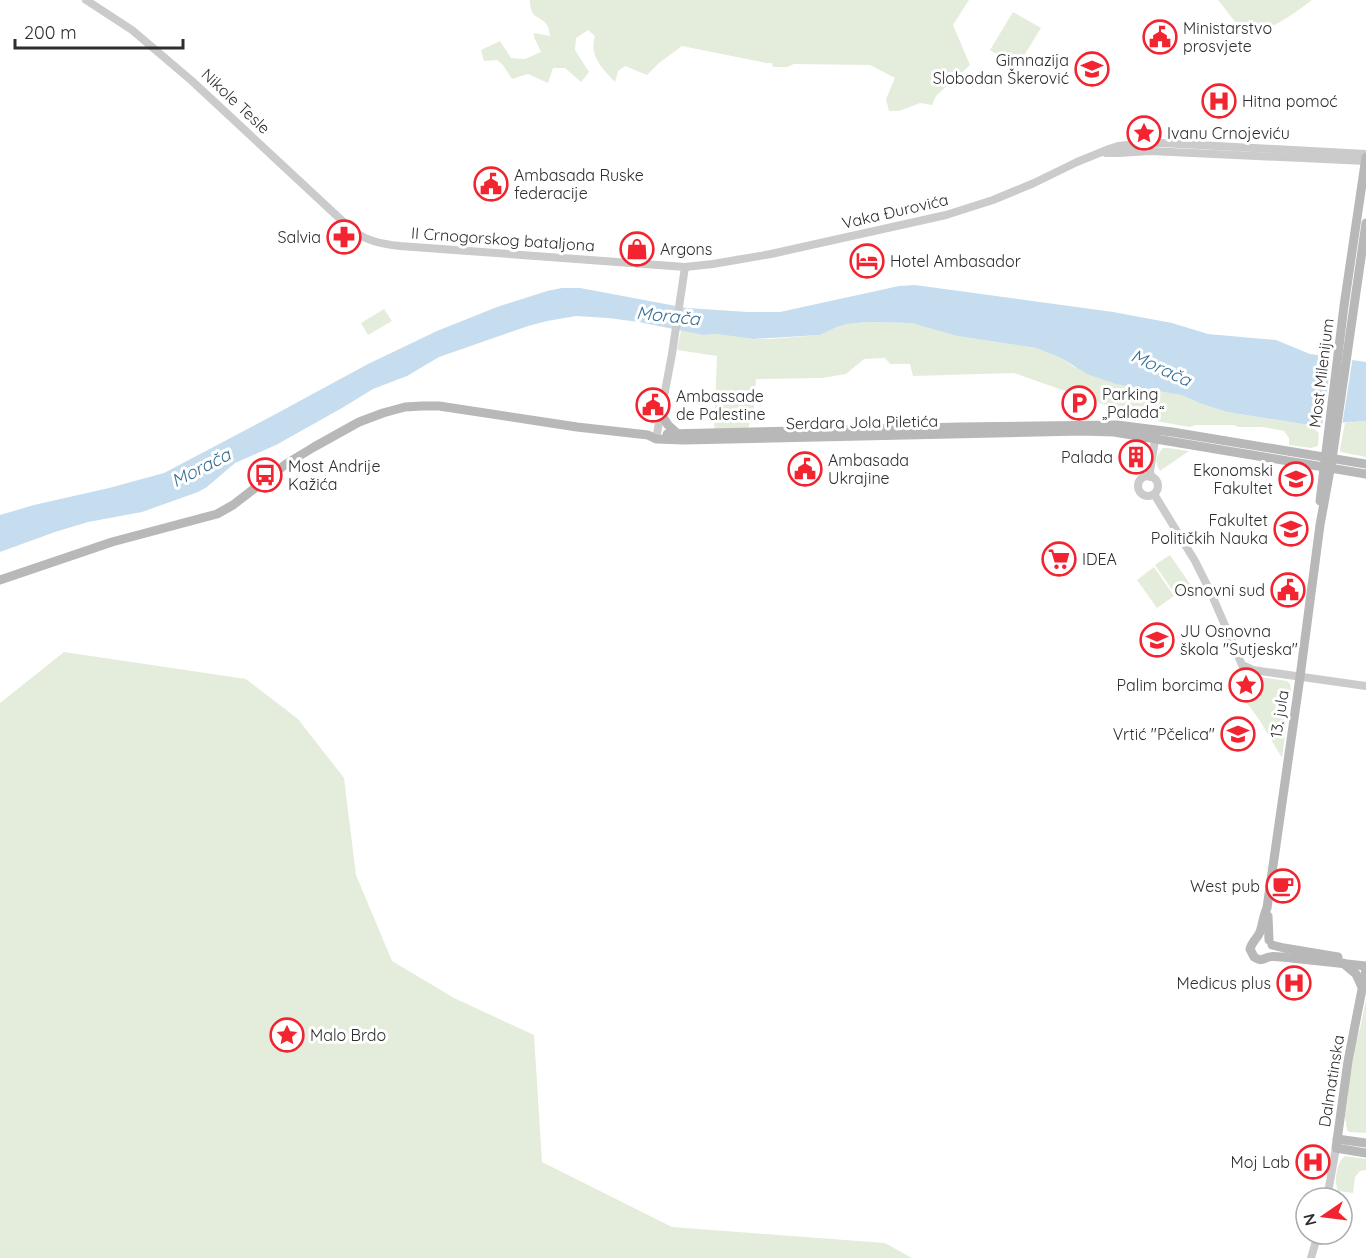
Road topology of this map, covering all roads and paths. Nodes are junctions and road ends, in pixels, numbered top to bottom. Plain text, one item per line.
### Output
1 (86, 0) edge
2 (1366, 158) edge
3 (331, 210) joint
4 (1366, 222) edge
5 (685, 267) junction
6 (1349, 307) junction
7 (661, 414) junction
8 (1156, 435) junction
9 (654, 436) junction
10 (681, 437) junction
11 (1331, 444) joint
12 (1328, 463) junction
13 (1366, 464) edge
14 (1366, 474) edge
15 (1151, 477) junction
16 (1154, 494) junction
17 (0, 580) edge
18 (1300, 677) junction
19 (1366, 686) edge
20 (1267, 908) junction
21 (1257, 938) junction
22 (1271, 943) junction
23 (1270, 957) junction
24 (1366, 961) edge
25 (1344, 963) junction
26 (1366, 967) edge
27 (1362, 991) junction
28 (1366, 1143) edge
29 (1337, 1144) junction
30 (1366, 1153) edge
31 (1329, 1186) edge

1 - 3 street, Nikole Tesle
2 - 5 street, Vaka Đurovića
2 - 6 main road
3 - 5 street, II Crnogorskog bataljona
4 - 6 main road
5 - 7 street
6 - 11 main road, Most Milenijum
7 - 9 street
7 - 10 main road
8 - 10 main road, Serdara Jola Piletića
8 - 10 main road, Serdara Jola Piletića
8 - 12 main road, Serdara Jola Piletića
8 - 15 street
9 - 10 main road, Serdara Jola Piletića
9 - 17 main road, Serdara Jola Piletića
11 - 12 main road, 13. jula
12 - 13 main road
12 - 14 main road
12 - 18 main road, 13. jula
15 - 16 street
15 - 16 street
16 - 18 street
18 - 19 street
18 - 20 main road, 13. jula
20 - 21 main road
20 - 22 main road
21 - 22 main road
21 - 23 main road
22 - 23 main road
22 - 24 main road
23 - 25 main road
25 - 26 main road
25 - 27 main road
26 - 27 main road, Dalmatinska
27 - 29 main road, Dalmatinska
28 - 29 main road
29 - 30 main road
29 - 31 street, Dalmatinska

